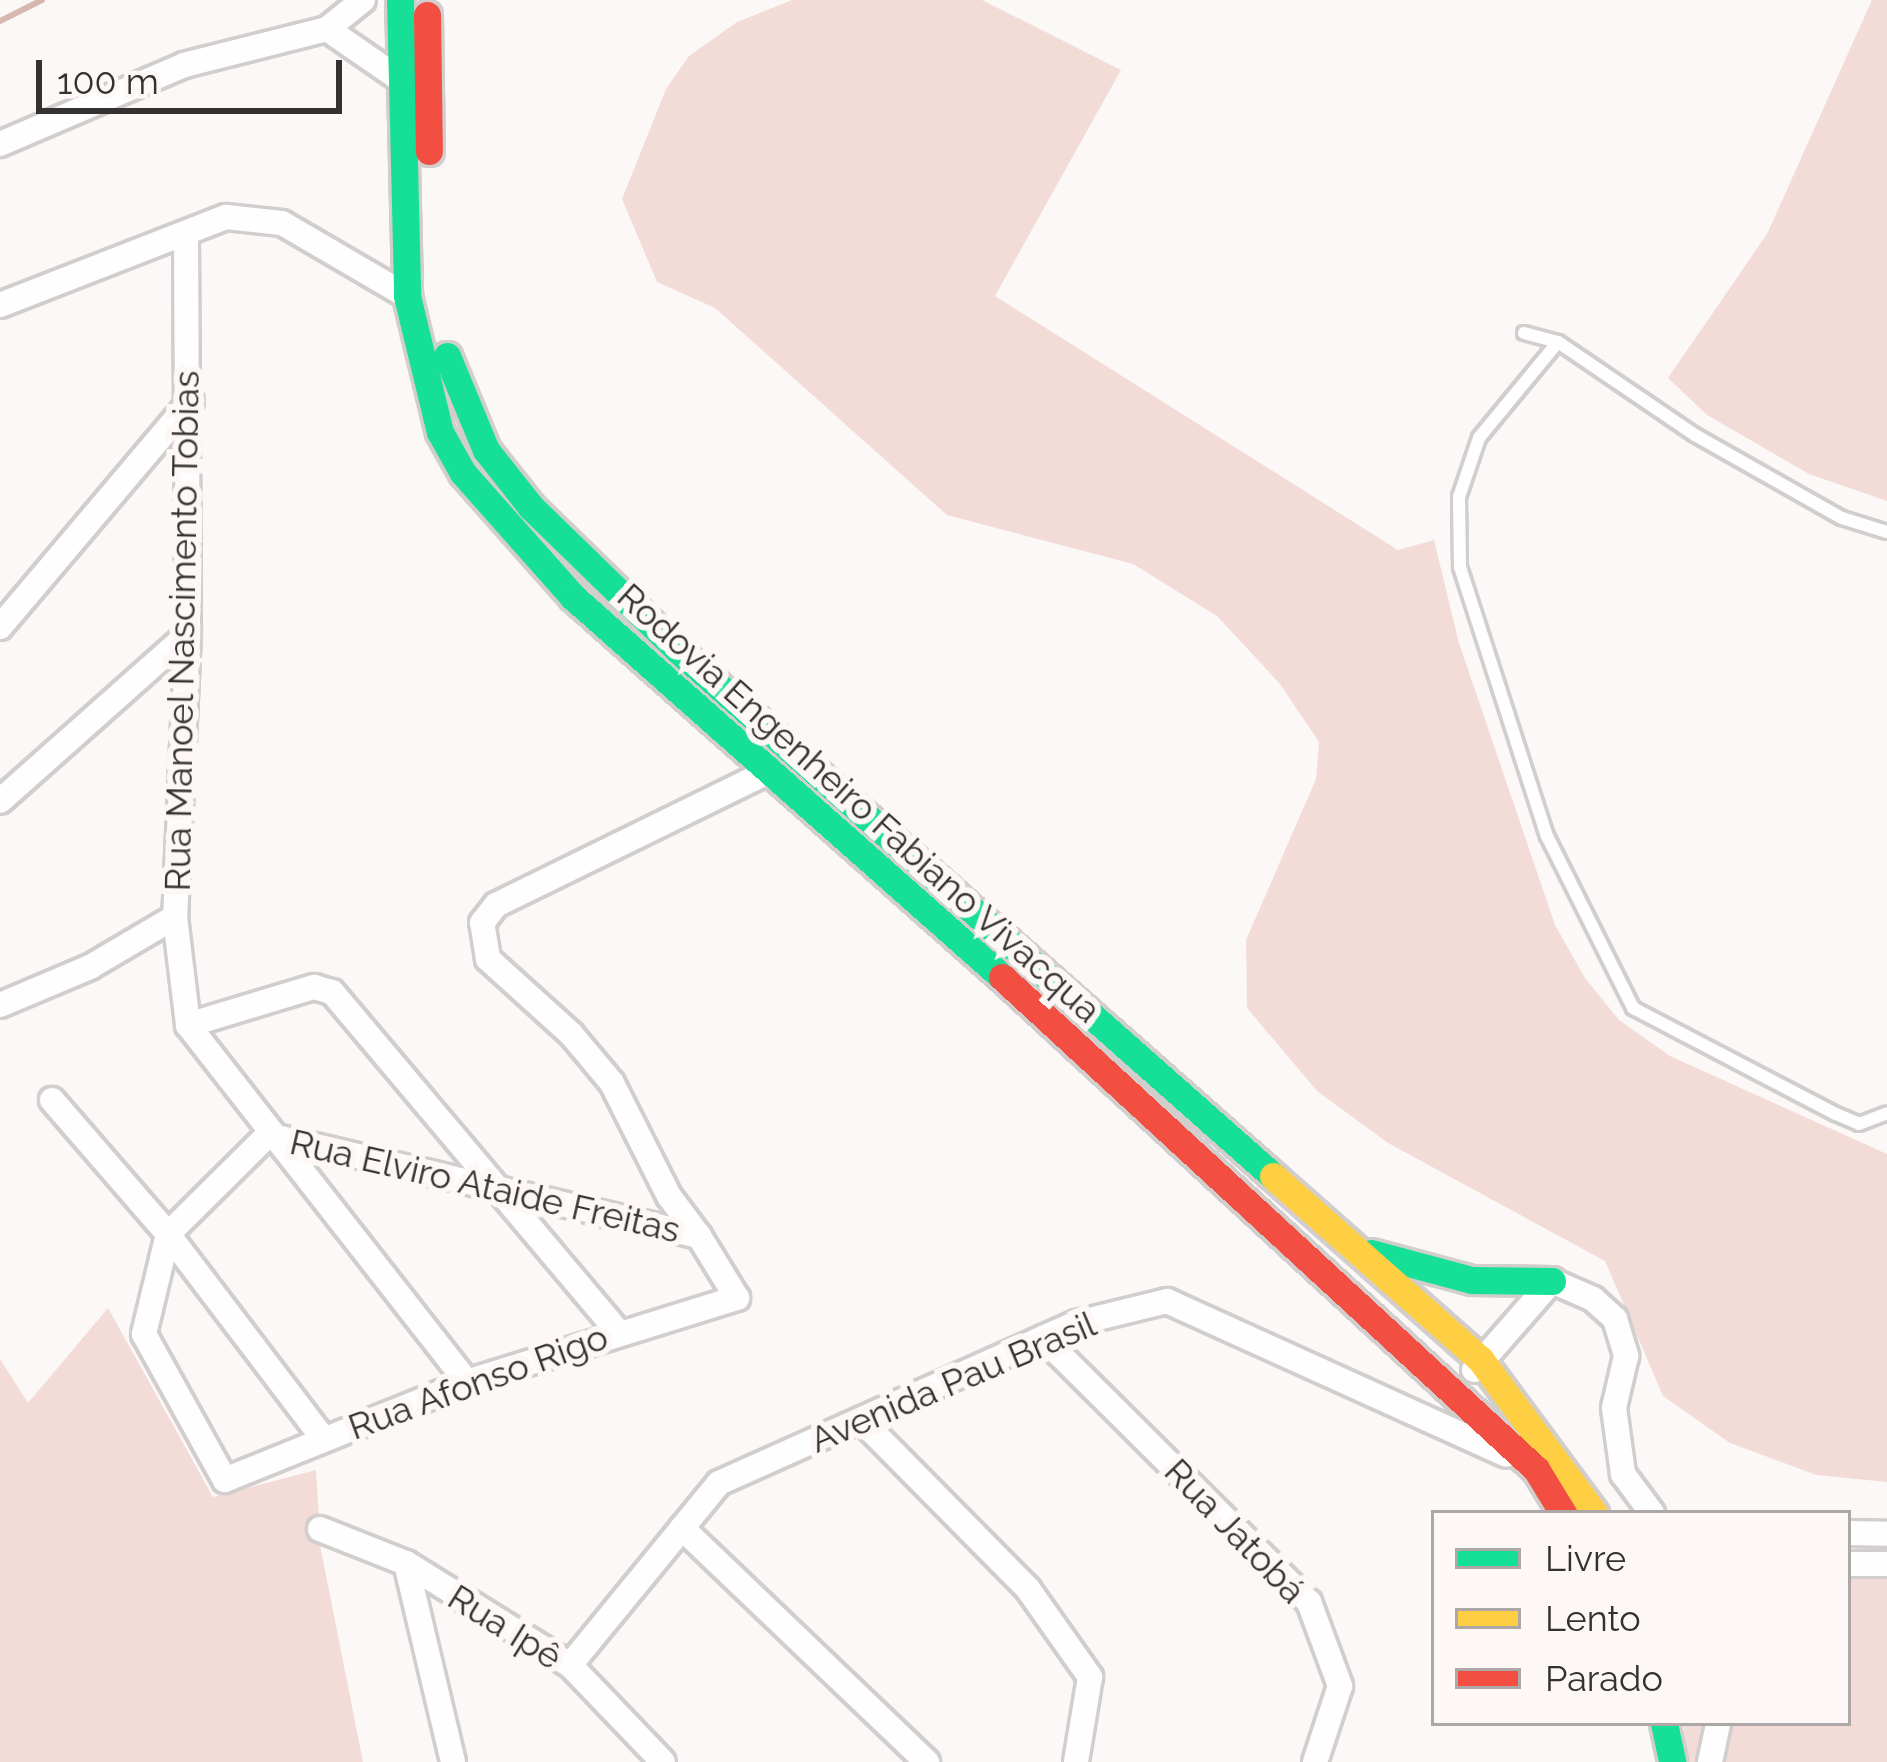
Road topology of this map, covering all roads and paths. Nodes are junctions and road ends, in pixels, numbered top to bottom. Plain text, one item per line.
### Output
1 (363, 0) edge
2 (400, 0) edge
3 (427, 0) edge
4 (327, 29) junction
5 (398, 78) junction
6 (0, 144) edge
7 (186, 236) junction
8 (406, 296) junction
9 (0, 304) edge
10 (1524, 332) dead end
11 (1558, 342) junction
12 (191, 401) junction
13 (1887, 532) edge
14 (0, 627) edge
15 (188, 634) junction
16 (679, 651) junction
17 (654, 673) junction
18 (767, 772) junction
19 (0, 801) edge
20 (951, 889) junction
21 (927, 914) junction
22 (175, 917) junction
23 (0, 1005) edge
24 (188, 1024) junction
25 (52, 1100) dead end
26 (1887, 1113) edge
27 (268, 1136) junction
28 (1198, 1150) junction
29 (1256, 1162) junction
30 (500, 1193) junction
31 (168, 1234) junction
32 (699, 1236) junction
33 (1358, 1249) junction
34 (1552, 1281) junction
35 (617, 1331) junction
36 (1043, 1338) junction
37 (1480, 1359) junction
38 (467, 1382) junction
39 (1465, 1400) junction
40 (861, 1420) junction
41 (323, 1438) junction
42 (1536, 1469) junction
43 (1561, 1510) edge
44 (1592, 1510) edge
45 (1654, 1510) edge
46 (682, 1528) junction
47 (320, 1529) dead end
48 (1851, 1533) edge
49 (1887, 1534) edge
50 (406, 1563) junction
51 (1851, 1564) edge
52 (1887, 1564) edge
53 (570, 1665) junction
54 (1665, 1726) edge
55 (1717, 1726) edge
56 (453, 1762) edge
57 (663, 1762) edge
58 (927, 1762) edge
59 (1076, 1762) edge
60 (1315, 1762) edge
61 (1672, 1762) edge
62 (1711, 1762) edge

1 - 4 street
2 - 5 highway, Rodovia Engenheiro Fabiano Vivacqua
3 - 16 highway, Rodovia Engenheiro Fabiano Vivacqua
4 - 5 street
4 - 6 street
5 - 8 highway, Rodovia Engenheiro Fabiano Vivacqua
7 - 8 street
7 - 9 street
7 - 12 street, Rua Manoel Nascimento Tobias
8 - 17 highway, Rodovia Engenheiro Fabiano Vivacqua
10 - 11 lane
11 - 13 lane
11 - 26 lane
12 - 14 street
12 - 15 street, Rua Manoel Nascimento Tobias
15 - 19 street
15 - 22 street, Rua Manoel Nascimento Tobias
16 - 17 highway
16 - 20 highway, Rodovia Engenheiro Fabiano Vivacqua
17 - 18 highway, Rodovia Engenheiro Fabiano Vivacqua
18 - 21 highway, Rodovia Engenheiro Fabiano Vivacqua
18 - 32 street
20 - 21 highway
20 - 29 highway, Rodovia Engenheiro Fabiano Vivacqua
21 - 28 highway, Rodovia Engenheiro Fabiano Vivacqua
22 - 23 street
22 - 24 street, Rua Manoel Nascimento Tobias
24 - 27 street
24 - 30 street
25 - 31 street
27 - 30 street, Rua Elviro Ataide Freitas
27 - 31 street, Rua Elviro Ataide Freitas
27 - 38 street
28 - 29 highway
28 - 39 highway, Rodovia Engenheiro Fabiano Vivacqua
29 - 33 highway, Rodovia Engenheiro Fabiano Vivacqua
30 - 32 street, Rua Elviro Ataide Freitas
30 - 35 street
31 - 41 street
31 - 41 street, Rua Afonso Rigo
32 - 35 street, Rua Afonso Rigo
33 - 34 highway
33 - 37 highway, Rodovia Engenheiro Fabiano Vivacqua
34 - 37 street
34 - 45 street
35 - 38 street, Rua Afonso Rigo
36 - 40 street, Avenida Pau Brasil
36 - 42 street, Avenida Pau Brasil
36 - 60 street, Rua Jatobá
37 - 39 street
37 - 44 highway, Rodovia Engenheiro Fabiano Vivacqua
38 - 41 street, Rua Afonso Rigo
39 - 42 highway, Rodovia Engenheiro Fabiano Vivacqua
40 - 46 street, Avenida Pau Brasil
40 - 59 street
42 - 43 highway, Rodovia Engenheiro Fabiano Vivacqua
46 - 53 street, Avenida Pau Brasil
46 - 58 street
47 - 50 street, Rua Ipê
48 - 49 street
50 - 53 street, Rua Ipê
50 - 56 street
51 - 52 street
53 - 57 street, Rua Ipê
54 - 61 highway
55 - 62 street

